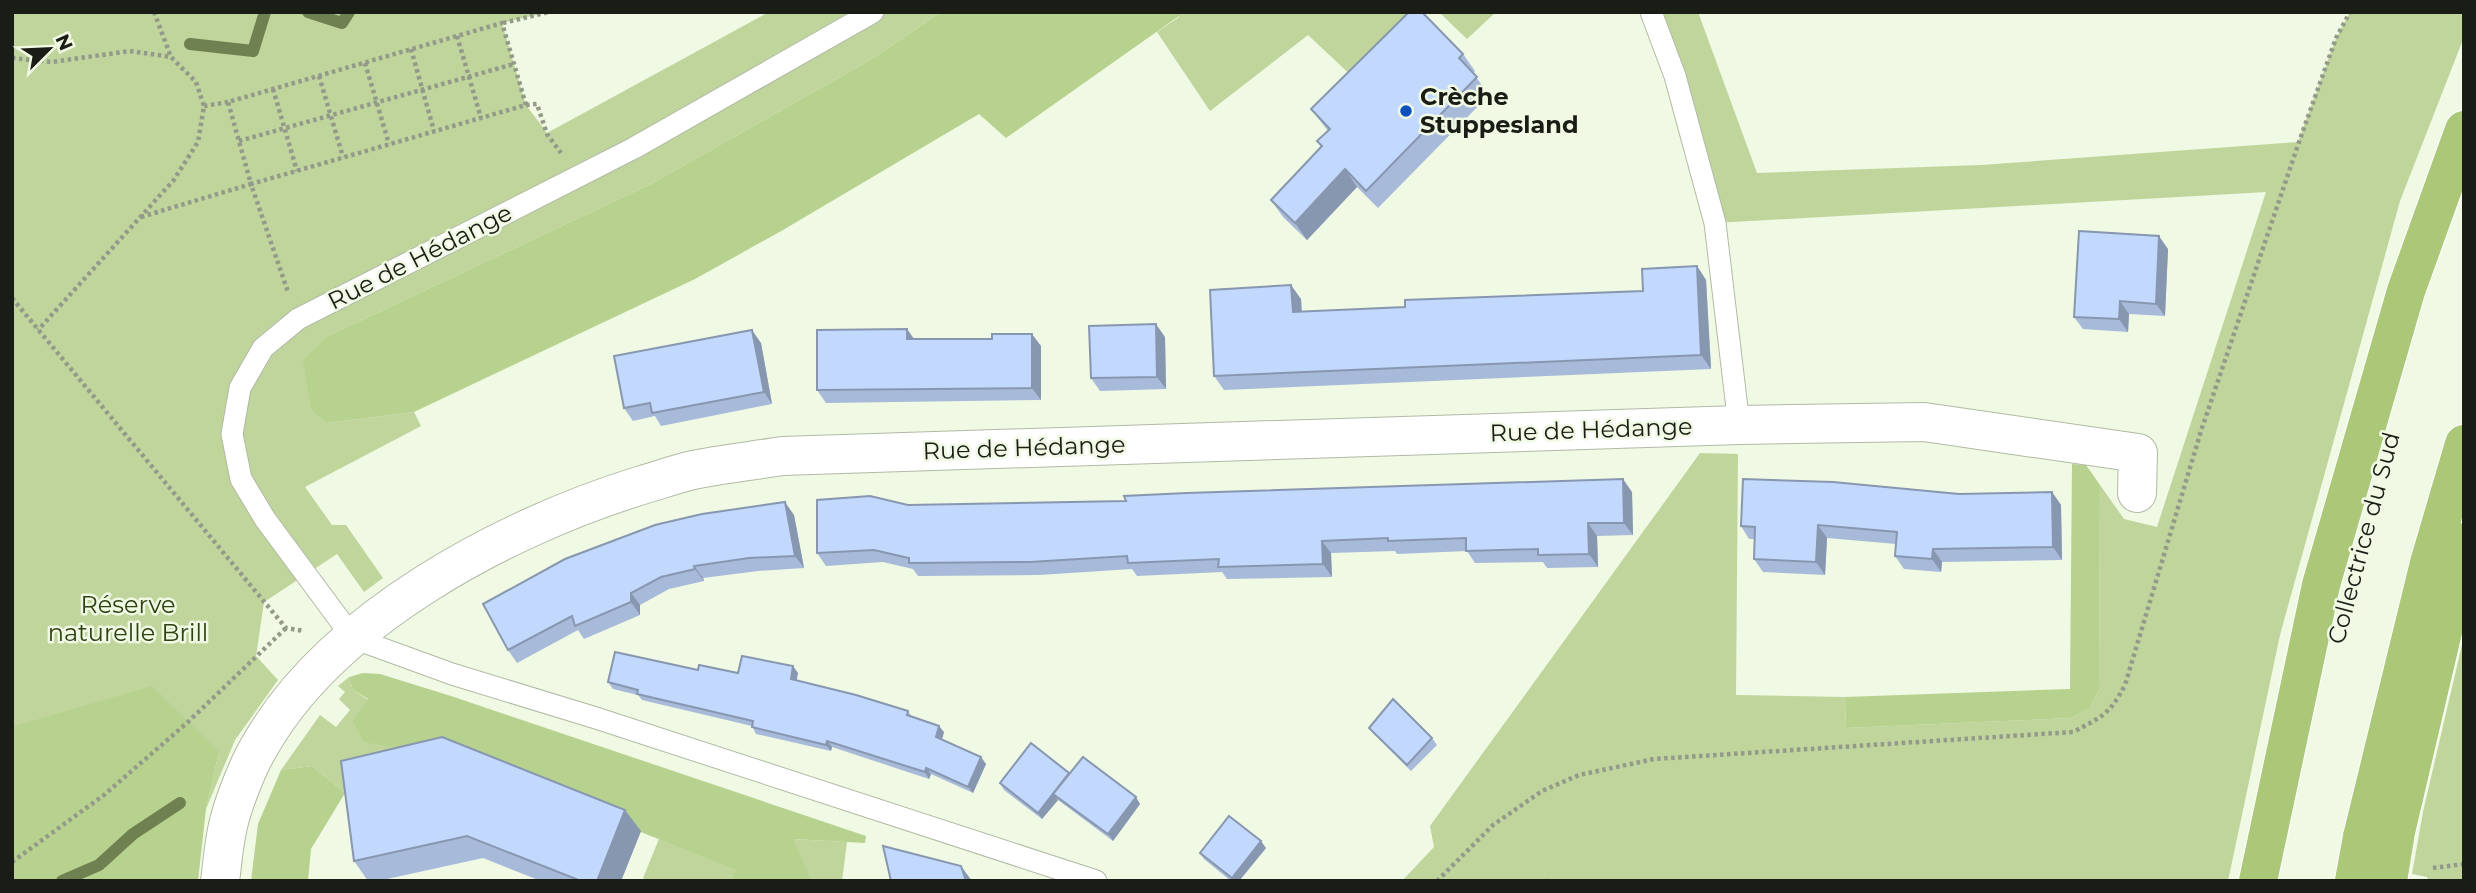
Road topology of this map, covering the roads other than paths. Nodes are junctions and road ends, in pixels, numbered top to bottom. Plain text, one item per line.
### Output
1 (873, 12) edge
2 (1651, 12) edge
3 (2464, 130) edge
4 (2464, 201) edge
5 (1738, 425) junction
6 (2464, 444) edge
7 (2137, 493) dead end
8 (2464, 542) edge
9 (353, 638) junction
10 (2379, 835) junction
11 (2275, 865) edge
12 (220, 881) edge
13 (1096, 881) edge
14 (2354, 881) edge
15 (2388, 881) edge

1 - 9 lane, Rue de Hédange
2 - 5 lane
3 - 11 highway
4 - 11 highway, Collectrice du Sud
5 - 7 street, Rue de Hédange
5 - 9 street, Rue de Hédange
6 - 10 highway
8 - 10 highway
9 - 12 street, Rue de Hédange
9 - 13 lane
10 - 14 highway, bridge
10 - 15 highway, bridge

